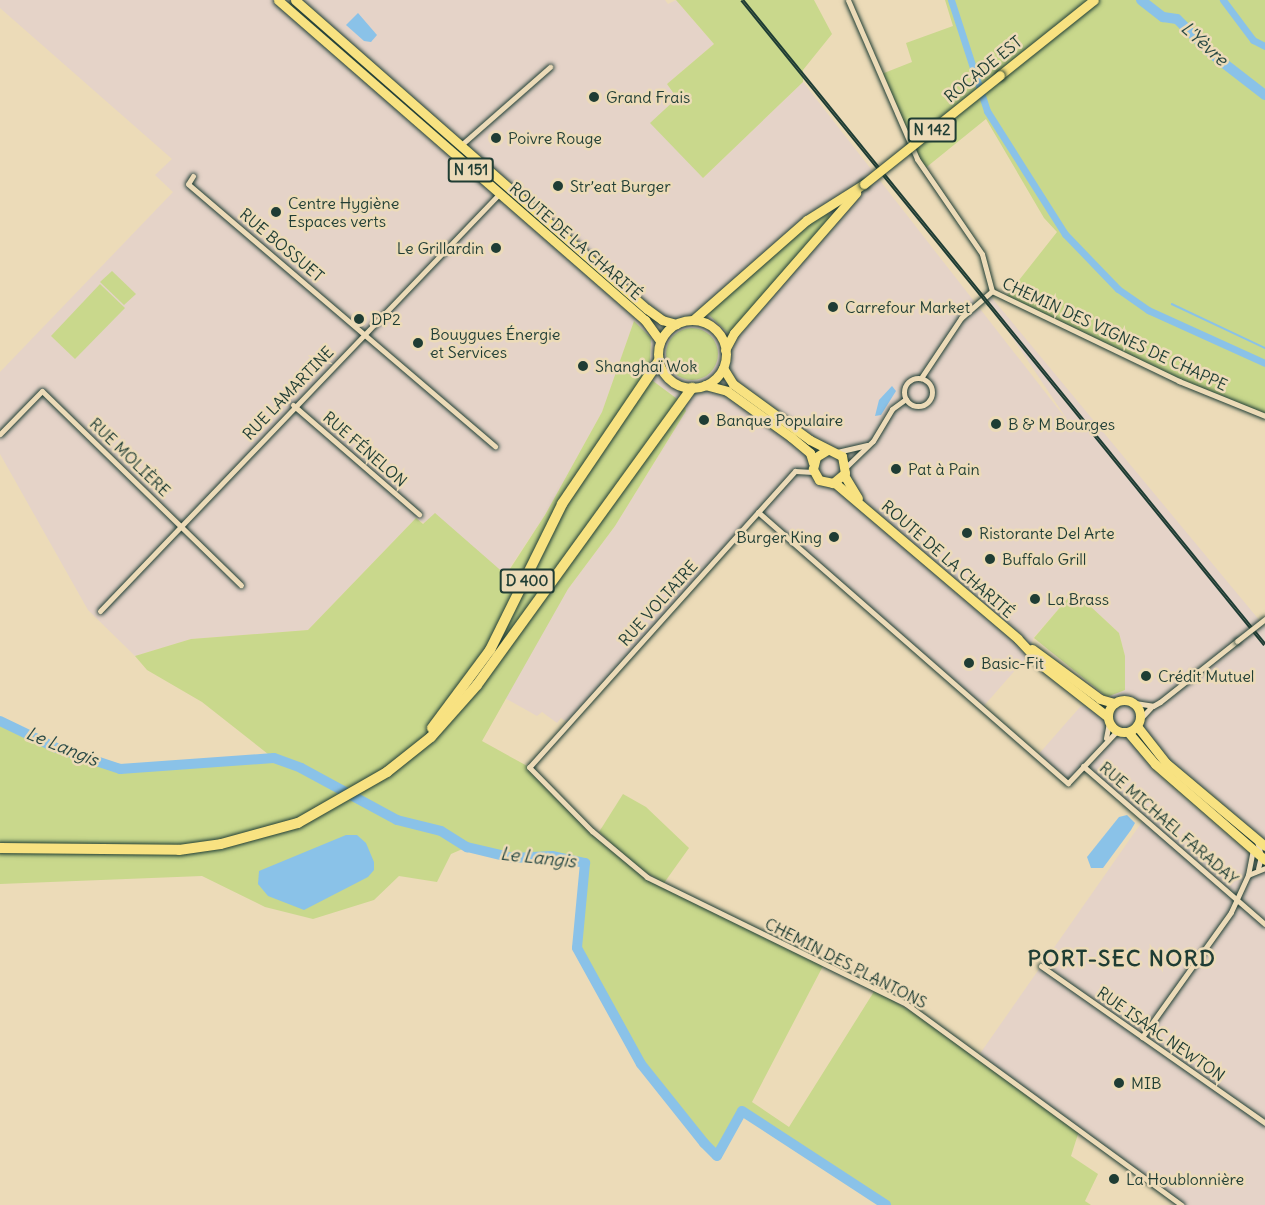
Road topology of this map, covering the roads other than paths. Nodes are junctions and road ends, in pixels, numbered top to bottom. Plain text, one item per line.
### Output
1 (278, 0) edge
2 (295, 0) edge
3 (848, 0) edge
4 (1094, 0) edge
5 (550, 67) dead end
6 (460, 146) junction
7 (193, 176) dead end
8 (864, 184) junction
9 (499, 194) junction
10 (992, 291) junction
11 (693, 320) junction
12 (676, 324) junction
13 (365, 332) junction
14 (660, 341) junction
15 (726, 350) junction
16 (659, 361) junction
17 (723, 369) junction
18 (921, 378) junction
19 (705, 385) junction
20 (692, 388) junction
21 (906, 399) junction
22 (293, 405) junction
23 (1265, 416) edge
24 (0, 434) edge
25 (867, 445) junction
26 (495, 447) dead end
27 (832, 451) junction
28 (813, 467) junction
29 (845, 471) junction
30 (836, 483) junction
31 (859, 500) junction
32 (758, 512) junction
33 (419, 514) dead end
34 (180, 524) junction
35 (242, 585) dead end
36 (100, 611) dead end
37 (1265, 619) edge
38 (1018, 639) junction
39 (1114, 703) junction
40 (1136, 703) junction
41 (1153, 706) junction
42 (1109, 720) junction
43 (1139, 722) junction
44 (1117, 731) junction
45 (1128, 732) junction
46 (1104, 742) junction
47 (411, 753) junction
48 (1083, 766) junction
49 (529, 767) joint
50 (0, 848) edge
51 (72, 849) junction
52 (1261, 852) edge
53 (0, 855) edge
54 (1262, 868) edge
55 (1248, 875) junction
56 (1237, 899) junction
57 (1265, 924) edge
58 (1041, 966) dead end
59 (1142, 1037) junction
60 (1265, 1123) edge
61 (1182, 1205) edge

1 - 9 main road, ROUTE DE LA CHARITÉ / N 151
2 - 6 main road, ROUTE DE LA CHARITÉ / N 151
3 - 10 street
4 - 8 main road, ROCADE EST / N 142, bridge
5 - 6 street
6 - 12 main road, ROUTE DE LA CHARITÉ / N 151
7 - 13 street, RUE BOSSUET
8 - 11 main road, ROCADE EST / N 142
8 - 15 main road, ROCADE EST / N 142
9 - 13 street, RUE LAMARTINE
9 - 14 main road, ROUTE DE LA CHARITÉ / N 151
10 - 18 street, CHEMIN DES VIGNES DE CHAPPE
10 - 23 street, CHEMIN DES VIGNES DE CHAPPE
11 - 12 main road
11 - 15 main road
12 - 14 main road
13 - 22 street, RUE LAMARTINE
13 - 26 street
14 - 16 main road
15 - 17 main road
16 - 20 main road
16 - 47 highway, D 400
17 - 19 main road
17 - 27 main road
18 - 21 street
18 - 21 street
19 - 20 main road
19 - 28 main road
20 - 47 highway, D 400
21 - 25 street
22 - 33 street, RUE FÉNELON
22 - 34 street, RUE LAMARTINE
24 - 34 street, RUE MOLIÈRE
25 - 27 street
25 - 29 street
27 - 28 main road
27 - 29 main road, ROUTE DE LA CHARITÉ
28 - 30 main road, ROUTE DE LA CHARITÉ
28 - 32 street, RUE VOLTAIRE
29 - 30 main road
29 - 31 main road, ROUTE DE LA CHARITÉ
30 - 31 main road, ROUTE DE LA CHARITÉ
31 - 38 main road, ROUTE DE LA CHARITÉ
32 - 48 street
32 - 49 street, RUE VOLTAIRE
34 - 35 street, RUE MOLIÈRE
34 - 36 street, RUE LAMARTINE
37 - 41 street, bridge
38 - 39 main road, ROUTE DE LA CHARITÉ
38 - 42 main road, ROUTE DE LA CHARITÉ
39 - 40 main road
39 - 42 main road
40 - 41 street
40 - 43 main road
41 - 43 street
42 - 44 main road
42 - 46 street
43 - 45 main road
43 - 52 main road
44 - 45 main road
44 - 46 street
45 - 52 main road
46 - 48 street
47 - 51 highway, D 400
48 - 56 street, RUE MICHAEL FARADAY
49 - 61 street, CHEMIN DES PLANTONS
50 - 51 highway, D 400
51 - 53 highway, D 400
52 - 54 street
52 - 55 street
54 - 55 street
55 - 56 street
56 - 57 street, RUE MICHAEL FARADAY
56 - 59 street
58 - 59 street, RUE ISAAC NEWTON
59 - 60 street, RUE ISAAC NEWTON

